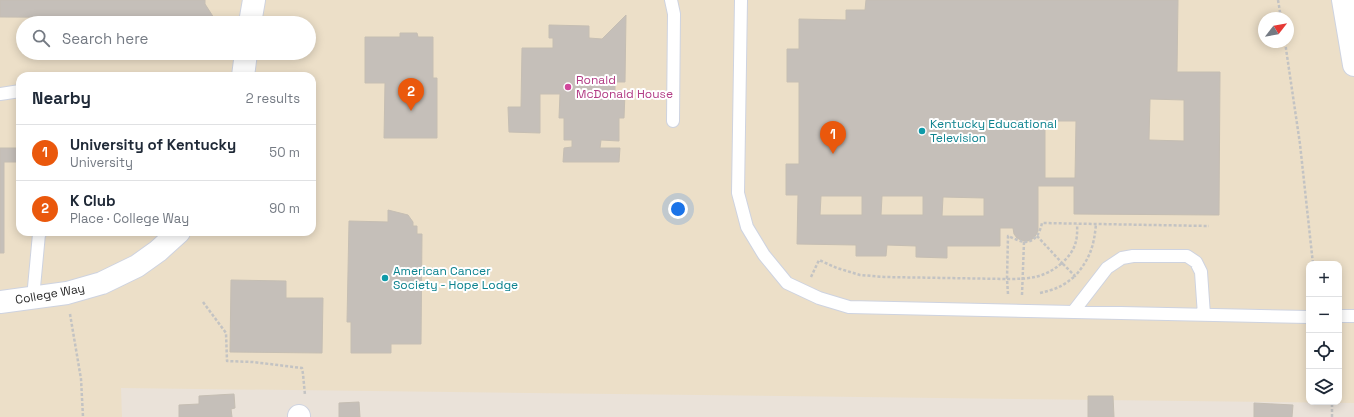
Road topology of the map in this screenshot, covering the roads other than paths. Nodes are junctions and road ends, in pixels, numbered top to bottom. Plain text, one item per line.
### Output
1 (254, 0) edge
2 (671, 0) edge
3 (741, 0) edge
4 (1343, 0) edge
5 (251, 16) edge
6 (245, 60) edge
7 (1354, 65) edge
8 (243, 72) edge
9 (16, 92) edge
10 (0, 94) edge
11 (673, 121) dead end
12 (39, 236) edge
13 (175, 236) edge
14 (33, 298) junction
15 (0, 302) edge
16 (1073, 312) junction
17 (1204, 315) junction
18 (1306, 316) edge
19 (1342, 316) edge
20 (1354, 316) edge

1 - 5 street
2 - 11 lane
3 - 16 lane
4 - 7 street
6 - 8 street
9 - 10 lane
12 - 14 lane
13 - 14 street, College Way
14 - 15 street, College Way
16 - 17 lane
16 - 17 lane
17 - 18 lane
19 - 20 lane

